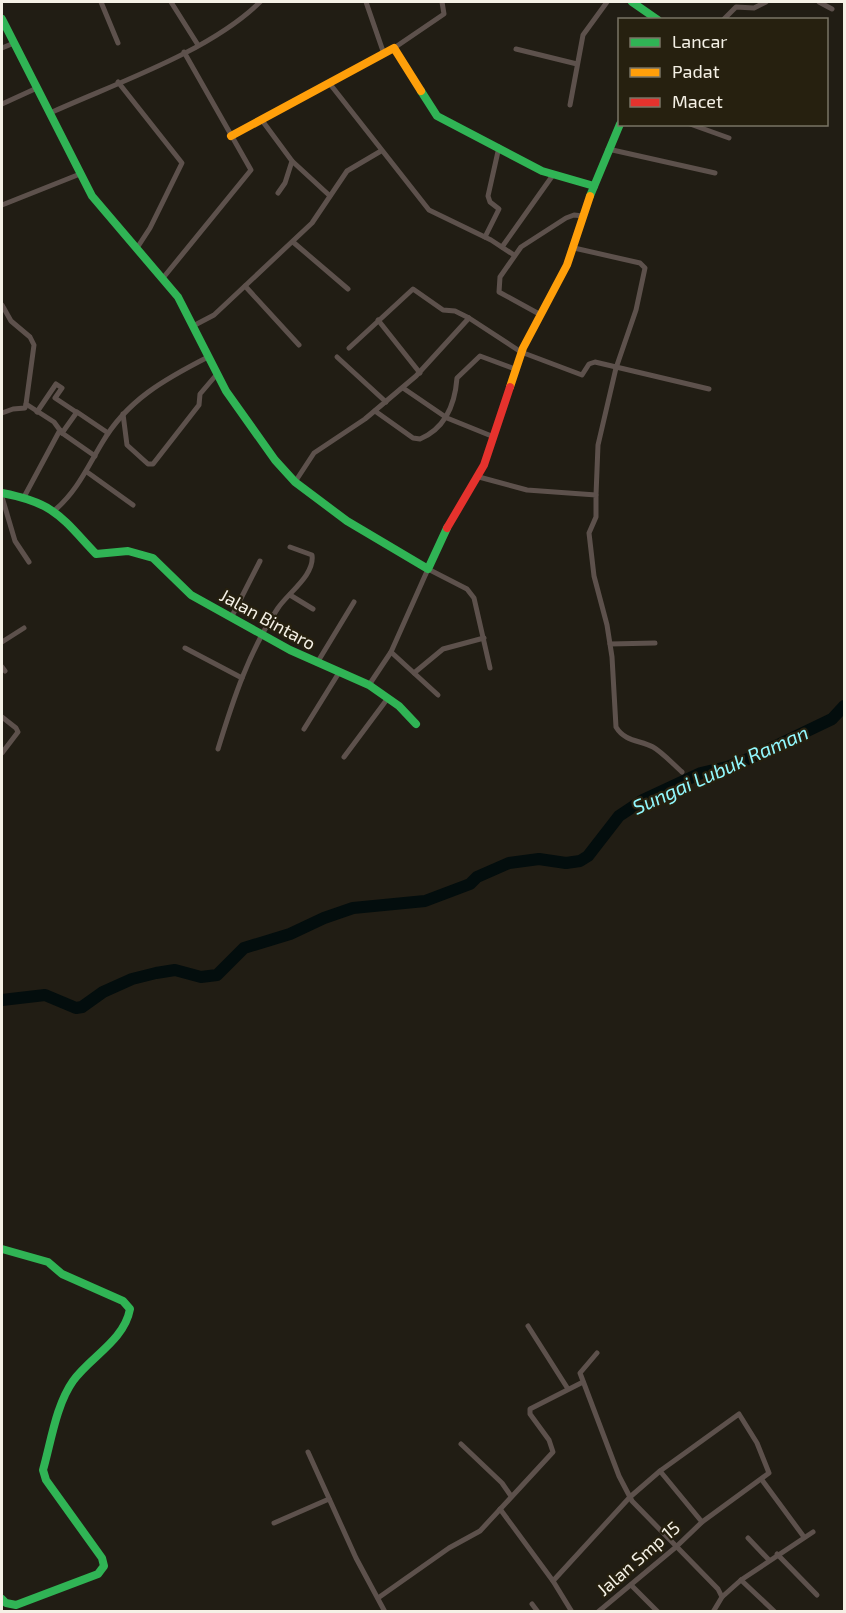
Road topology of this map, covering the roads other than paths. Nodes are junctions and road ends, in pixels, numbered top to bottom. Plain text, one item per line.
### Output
1 (101, 2) edge
2 (171, 2) edge
3 (260, 2) edge
4 (366, 2) edge
5 (442, 2) edge
6 (607, 2) edge
7 (632, 2) edge
8 (766, 2) edge
9 (819, 2) edge
10 (832, 9) dead end
11 (655, 18) edge
12 (725, 18) edge
13 (2, 19) edge
14 (14, 43) junction
15 (118, 43) dead end
16 (198, 45) junction
17 (2, 48) edge
18 (394, 48) junction
19 (516, 49) dead end
20 (184, 52) junction
21 (384, 54) junction
22 (577, 64) junction
23 (118, 82) junction
24 (330, 84) junction
25 (37, 88) junction
26 (2, 104) edge
27 (570, 105) dead end
28 (50, 113) junction
29 (261, 119) junction
30 (619, 126) edge
31 (696, 126) edge
32 (231, 136) junction
33 (729, 138) dead end
34 (499, 147) junction
35 (609, 149) junction
36 (381, 151) junction
37 (292, 161) junction
38 (715, 173) dead end
39 (80, 174) junction
40 (553, 175) junction
41 (594, 186) junction
42 (278, 193) dead end
43 (330, 196) junction
44 (2, 205) edge
45 (582, 216) junction
46 (485, 237) junction
47 (293, 242) junction
48 (502, 247) junction
49 (137, 248) junction
50 (574, 248) junction
51 (514, 255) junction
52 (163, 278) junction
53 (244, 286) junction
54 (348, 289) dead end
55 (2, 305) edge
56 (541, 315) junction
57 (469, 318) junction
58 (378, 320) junction
59 (194, 326) junction
60 (299, 345) dead end
61 (349, 348) dead end
62 (521, 352) junction
63 (208, 357) junction
64 (338, 357) dead end
65 (515, 369) junction
66 (616, 369) junction
67 (420, 372) junction
68 (217, 374) junction
69 (403, 388) junction
70 (709, 390) dead end
71 (386, 402) junction
72 (26, 404) junction
73 (375, 411) junction
74 (37, 412) junction
75 (76, 412) junction
76 (2, 413) edge
77 (123, 414) junction
78 (447, 418) junction
79 (61, 432) junction
80 (108, 433) junction
81 (494, 437) junction
82 (95, 456) junction
83 (87, 472) junction
84 (478, 477) junction
85 (295, 482) junction
86 (2, 495) edge
87 (596, 495) junction
88 (24, 496) junction
89 (133, 505) dead end
90 (55, 510) junction
91 (290, 547) dead end
92 (260, 561) dead end
93 (29, 562) dead end
94 (428, 568) junction
95 (290, 595) junction
96 (354, 602) dead end
97 (313, 609) dead end
98 (232, 616) junction
99 (24, 628) dead end
100 (262, 635) junction
101 (484, 638) junction
102 (2, 642) edge
103 (655, 643) dead end
104 (610, 644) junction
105 (185, 648) dead end
106 (391, 652) junction
107 (317, 663) junction
108 (490, 668) dead end
109 (340, 671) junction
110 (414, 673) junction
111 (242, 678) junction
112 (369, 685) junction
113 (438, 695) dead end
114 (388, 698) junction
115 (2, 717) edge
116 (416, 724) dead end
117 (304, 729) dead end
118 (218, 749) dead end
119 (2, 753) edge
120 (344, 757) dead end
121 (682, 772) dead end
122 (2, 1249) edge
123 (528, 1326) dead end
124 (597, 1353) dead end
125 (583, 1383) junction
126 (568, 1389) junction
127 (461, 1444) dead end
128 (308, 1452) dead end
129 (660, 1471) junction
130 (762, 1480) junction
131 (511, 1496) junction
132 (630, 1497) junction
133 (329, 1499) junction
134 (500, 1509) junction
135 (702, 1522) junction
136 (274, 1523) dead end
137 (813, 1532) dead end
138 (804, 1537) junction
139 (748, 1538) dead end
140 (676, 1547) junction
141 (777, 1554) junction
142 (769, 1560) junction
143 (741, 1580) junction
144 (553, 1581) junction
145 (631, 1585) junction
146 (817, 1595) dead end
147 (723, 1597) junction
148 (378, 1598) junction
149 (2, 1599) edge
150 (532, 1604) dead end
151 (385, 1611) edge
152 (538, 1611) edge
153 (572, 1611) edge
154 (598, 1611) edge
155 (658, 1611) edge
156 (713, 1611) edge
157 (775, 1611) edge

1 - 15 street
2 - 16 street
3 - 16 street
4 - 21 street
5 - 18 street
6 - 22 street
7 - 11 street
8 - 12 street
9 - 10 street
13 - 14 street
14 - 17 street
14 - 25 street
16 - 20 street
18 - 21 street
18 - 34 street
19 - 22 street
20 - 23 street
20 - 32 street
21 - 24 street
22 - 27 street
23 - 28 street
23 - 49 street
24 - 29 street
24 - 36 street
25 - 26 street
25 - 28 street
28 - 39 street
29 - 32 street
29 - 37 street
30 - 35 street
31 - 33 street
32 - 52 street
34 - 40 street
34 - 46 street
35 - 38 street
35 - 41 street
36 - 43 street
36 - 46 street
37 - 42 street
37 - 43 street
39 - 44 street
39 - 49 street
40 - 41 street
40 - 48 street
41 - 45 street
43 - 47 street
45 - 50 street
45 - 51 street
46 - 48 street
47 - 53 street
47 - 54 street
48 - 51 street
49 - 52 street
50 - 56 street
50 - 66 street
51 - 56 street
52 - 59 street
53 - 59 street
53 - 60 street
55 - 72 street
56 - 62 street
57 - 58 street
57 - 62 street
57 - 67 street
58 - 61 street
58 - 67 street
59 - 63 street
62 - 65 street
62 - 66 street
63 - 68 street
63 - 77 street
64 - 71 street
65 - 78 street
65 - 81 street
66 - 70 street
66 - 87 street
67 - 69 street
68 - 77 street
68 - 85 street
69 - 71 street
69 - 78 street
71 - 73 street
72 - 74 street
72 - 76 street
73 - 78 street
73 - 85 street
74 - 75 street
74 - 79 street
75 - 79 street
75 - 80 street
77 - 80 street
78 - 81 street
79 - 82 street
79 - 88 street
80 - 82 street
81 - 84 street
82 - 83 street
83 - 89 street
83 - 90 street
84 - 87 street
84 - 94 street
85 - 94 street
86 - 88 street
86 - 93 street
87 - 104 street
88 - 90 street
90 - 98 street, Jalan Bintaro
91 - 95 street
92 - 98 street
94 - 101 street
94 - 106 street
95 - 97 street
95 - 100 street
96 - 107 street
98 - 100 street, Jalan Bintaro
99 - 102 street
100 - 107 street, Jalan Bintaro
100 - 111 street
101 - 108 street
101 - 110 street
103 - 104 street
104 - 121 street
105 - 111 street
106 - 110 street
106 - 112 street
107 - 109 street, Jalan Bintaro
109 - 112 street, Jalan Bintaro
109 - 117 street
110 - 113 street
111 - 118 street
112 - 114 street, Jalan Bintaro
114 - 116 street, Jalan Bintaro
114 - 120 street
115 - 119 street
122 - 149 street
123 - 126 street
124 - 125 street
125 - 126 street
125 - 132 street
126 - 131 street
127 - 131 street
128 - 133 street
129 - 130 street
129 - 132 street
129 - 135 street, Jalan Smp 15
130 - 135 street
130 - 138 street
131 - 134 street
132 - 140 street
132 - 144 street
133 - 136 street
133 - 148 street
134 - 144 street
134 - 148 street
135 - 140 street, Jalan Smp 15
137 - 138 street
138 - 141 street
139 - 142 street
140 - 145 street, Jalan Smp 15
140 - 147 street
141 - 142 street
141 - 146 street
142 - 143 street
143 - 147 street
143 - 157 street
144 - 153 street
145 - 154 street, Jalan Smp 15
145 - 155 street
147 - 156 street
148 - 151 street
150 - 152 street

